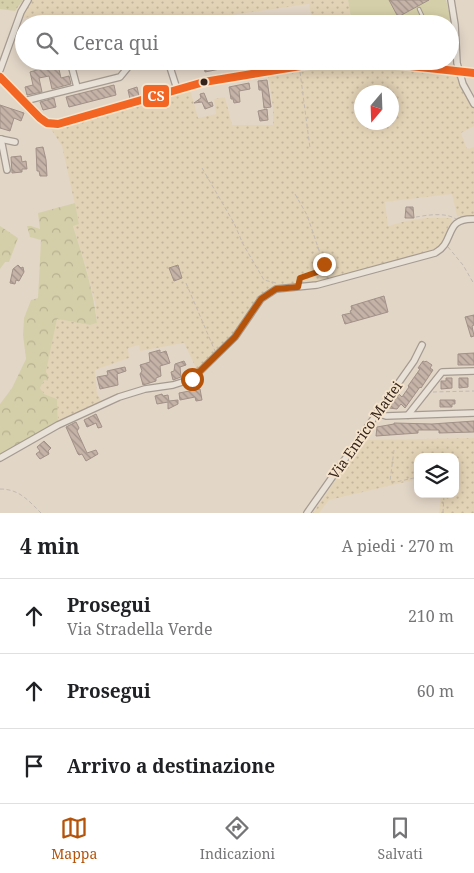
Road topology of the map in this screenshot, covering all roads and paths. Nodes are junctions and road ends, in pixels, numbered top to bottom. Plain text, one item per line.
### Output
1 (28, 0) edge
2 (451, 0) edge
3 (419, 10) dead end
4 (20, 15) edge
5 (422, 15) edge
6 (453, 15) edge
7 (15, 28) edge
8 (0, 68) edge
9 (72, 70) edge
10 (126, 70) edge
11 (171, 70) edge
12 (273, 70) edge
13 (299, 70) edge
14 (448, 70) edge
15 (459, 71) junction
16 (474, 73) edge
17 (0, 77) edge
18 (77, 88) junction
19 (178, 89) junction
20 (24, 101) junction
21 (474, 104) edge
22 (0, 139) edge
23 (15, 142) dead end
24 (310, 148) dead end
25 (202, 168) dead end
26 (7, 170) dead end
27 (294, 194) dead end
28 (416, 217) dead end
29 (474, 219) edge
30 (458, 221) junction
31 (446, 244) junction
32 (186, 282) dead end
33 (474, 284) edge
34 (286, 287) junction
35 (298, 287) junction
36 (422, 345) dead end
37 (216, 356) junction
38 (474, 371) edge
39 (428, 390) junction
40 (474, 391) edge
41 (415, 407) junction
42 (377, 413) junction
43 (474, 413) edge
44 (408, 415) junction
45 (418, 415) junction
46 (394, 450) dead end
47 (0, 458) edge
48 (414, 478) edge
49 (0, 489) edge
50 (444, 498) edge
51 (41, 513) edge
52 (307, 513) edge
53 (443, 513) edge

1 - 4 street
2 - 6 street
3 - 5 lane
7 - 8 street
9 - 18 street
10 - 18 street
11 - 19 street
12 - 19 street
13 - 24 path
14 - 15 street
15 - 16 street
15 - 21 street
17 - 20 street
18 - 20 street
19 - 20 street
22 - 23 street
22 - 26 street
25 - 34 path
27 - 35 path
28 - 30 path
29 - 30 street
30 - 31 street
31 - 33 path
31 - 35 street
32 - 37 path
34 - 35 street
34 - 37 street
36 - 42 street, Via Enrico Mattei
37 - 47 street
38 - 39 street
39 - 40 path
39 - 41 street
41 - 44 street
41 - 45 street
42 - 44 street
42 - 52 street, Via Enrico Mattei
43 - 45 street
44 - 45 street
46 - 48 path
49 - 51 path
50 - 53 path

